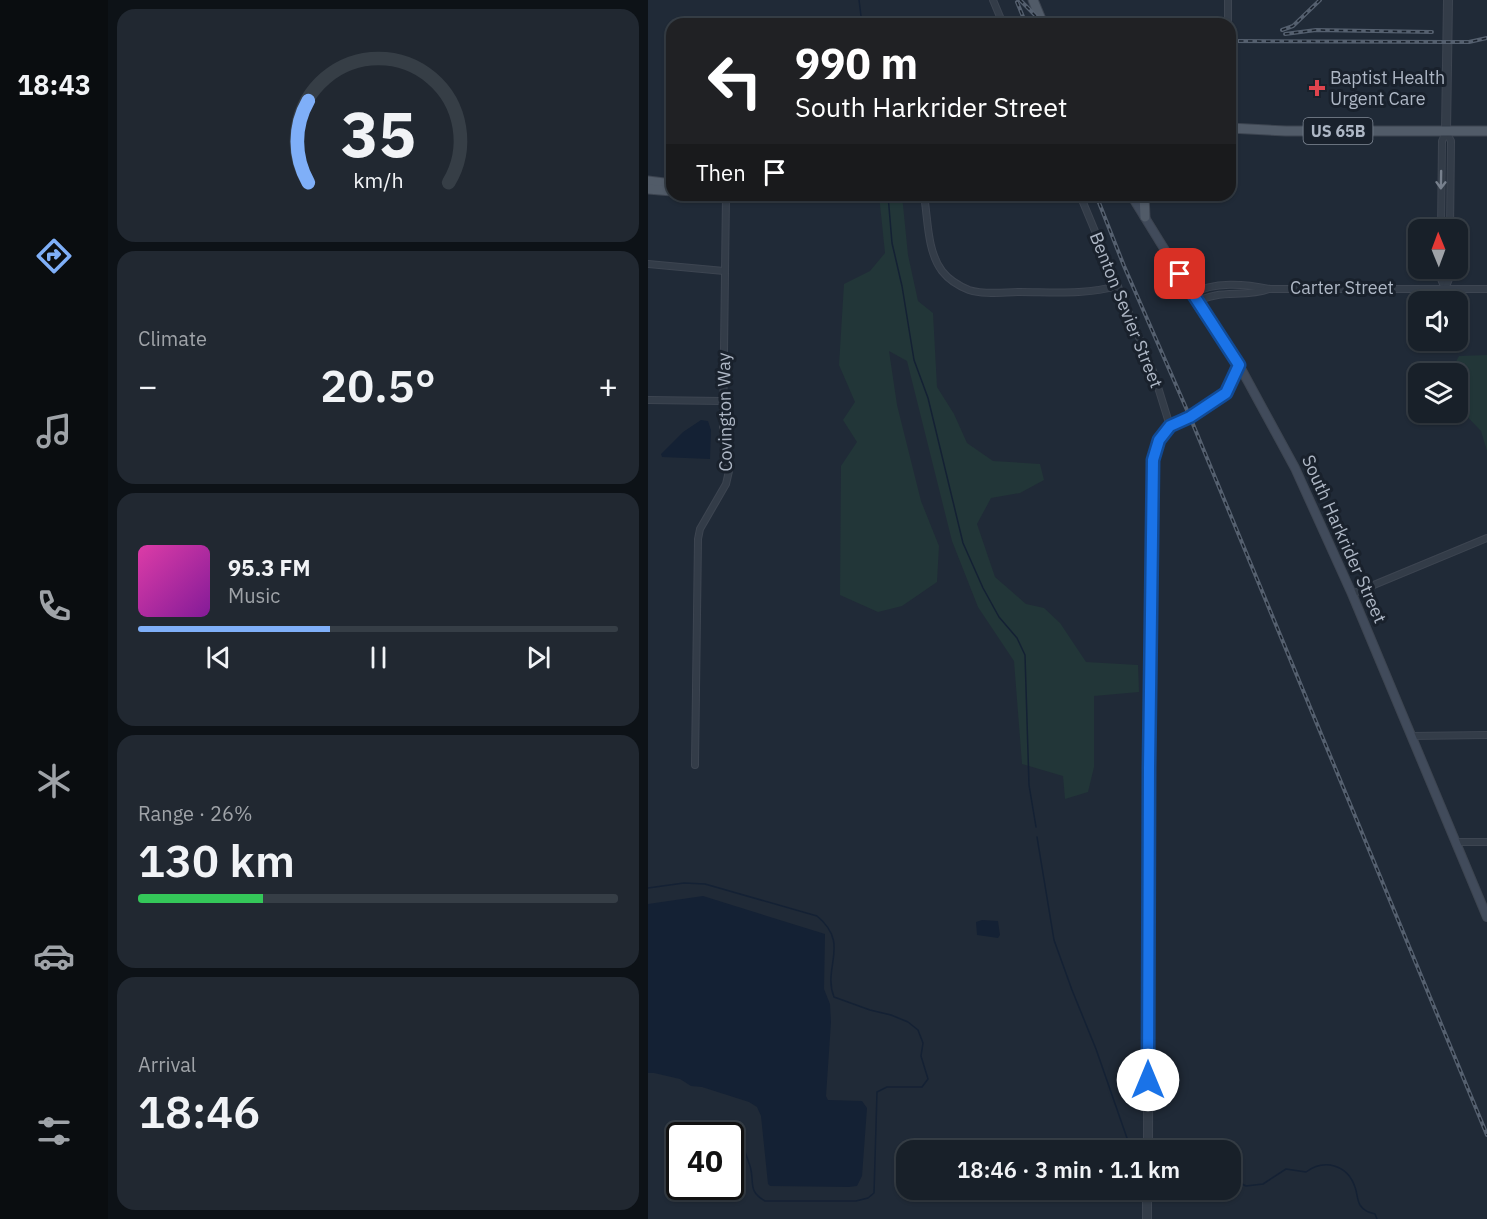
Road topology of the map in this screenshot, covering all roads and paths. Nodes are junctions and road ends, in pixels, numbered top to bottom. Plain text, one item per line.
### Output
1 (993, 0) edge
2 (1034, 0) edge
3 (1228, 0) edge
4 (1448, 0) edge
5 (1000, 18) edge
6 (1041, 18) edge
7 (1228, 18) edge
8 (1236, 128) edge
9 (1487, 131) edge
10 (1446, 132) junction
11 (648, 182) edge
12 (666, 184) edge
13 (648, 189) edge
14 (666, 190) edge
15 (726, 201) edge
16 (925, 201) edge
17 (1082, 201) edge
18 (1135, 201) edge
19 (1144, 201) edge
20 (1144, 217) junction
21 (1441, 219) edge
22 (1450, 219) edge
23 (648, 264) edge
24 (724, 272) junction
25 (1440, 279) edge
26 (1449, 279) edge
27 (1117, 286) junction
28 (1269, 289) junction
29 (1445, 289) junction
30 (1487, 289) edge
31 (1192, 294) junction
32 (1197, 302) junction
33 (1239, 365) junction
34 (648, 400) edge
35 (723, 401) junction
36 (1170, 426) junction
37 (1487, 538) edge
38 (1352, 594) junction
39 (1487, 735) edge
40 (1412, 736) junction
41 (695, 765) dead end
42 (1456, 842) junction
43 (1487, 842) edge
44 (1487, 917) edge
45 (1148, 1140) edge
46 (1147, 1200) edge
47 (1147, 1219) edge

1 - 5 street
2 - 6 main road
3 - 7 street
4 - 10 street
8 - 10 main road, US 65B
9 - 10 main road, US 65B
10 -> 21 street
10 - 22 street
11 - 12 main road
13 - 14 main road
15 - 24 street, Covington Way
16 - 27 street
17 - 27 street, Benton Sevier Street
18 - 20 main road, South Harkrider Street
19 - 20 main road
20 - 31 main road, South Harkrider Street
23 - 24 street
24 - 35 street, Covington Way
25 - 29 street
26 - 29 street
27 - 36 street, Benton Sevier Street
28 - 29 street, Carter Street
28 - 31 street, Carter Street
28 - 32 street, Carter Street
29 - 30 street, Carter Street
31 - 32 main road, South Harkrider Street
32 - 33 main road, South Harkrider Street
33 - 36 street
33 - 38 main road, South Harkrider Street
34 - 35 street
35 - 41 street, Covington Way
36 - 45 street
37 - 38 street
38 - 40 main road, South Harkrider Street
39 - 40 street
40 - 42 main road, South Harkrider Street
42 - 43 street
42 - 44 main road, South Harkrider Street
46 - 47 street

